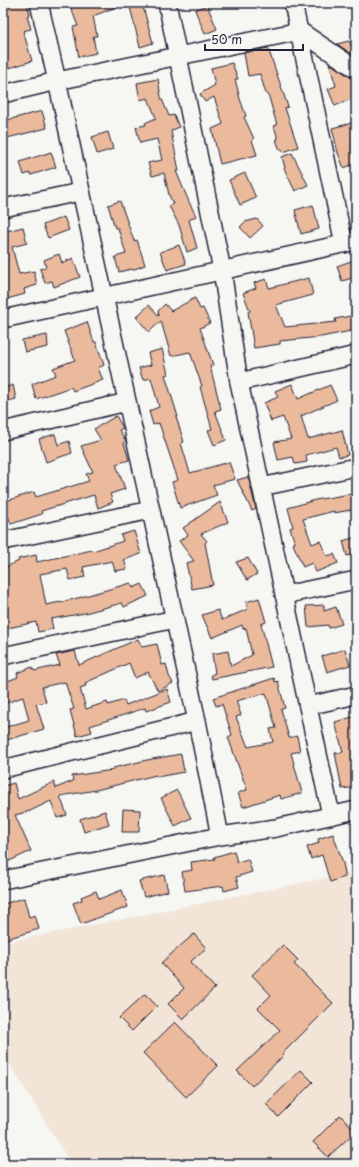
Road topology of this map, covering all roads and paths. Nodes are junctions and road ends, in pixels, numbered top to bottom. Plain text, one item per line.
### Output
1 (39, 3) edge
2 (167, 3) edge
3 (293, 3) edge
4 (300, 31) junction
5 (178, 56) junction
6 (356, 69) edge
7 (56, 81) junction
8 (3, 94) edge
9 (80, 192) junction
10 (3, 208) edge
11 (350, 242) edge
12 (222, 270) junction
13 (105, 297) junction
14 (3, 319) edge
15 (356, 355) edge
16 (239, 382) junction
17 (128, 402) junction
18 (3, 431) edge
19 (356, 467) edge
20 (261, 486) junction
21 (151, 510) junction
22 (3, 541) edge
23 (356, 580) edge
24 (284, 594) junction
25 (175, 619) junction
26 (3, 656) edge
27 (356, 696) edge
28 (308, 706) junction
29 (197, 721) junction
30 (3, 769) edge
31 (356, 810) edge
32 (331, 815) junction
33 (220, 836) junction
34 (3, 880) edge

1 - 7 street
2 - 5 street
3 - 4 street
4 - 5 street
4 - 6 street
4 - 11 street
5 - 7 street
5 - 12 street
7 - 8 street
7 - 9 street
9 - 10 street
9 - 13 street
11 - 12 street
12 - 13 street
12 - 16 street
13 - 14 street
13 - 17 street
15 - 16 street
16 - 20 street
17 - 18 street
17 - 21 street
19 - 20 street
20 - 24 street
21 - 22 street
21 - 25 street
23 - 24 street
24 - 28 street
25 - 26 street
25 - 29 street
27 - 28 street
28 - 32 street
29 - 30 street
29 - 33 street
31 - 32 street
32 - 33 street
33 - 34 street

